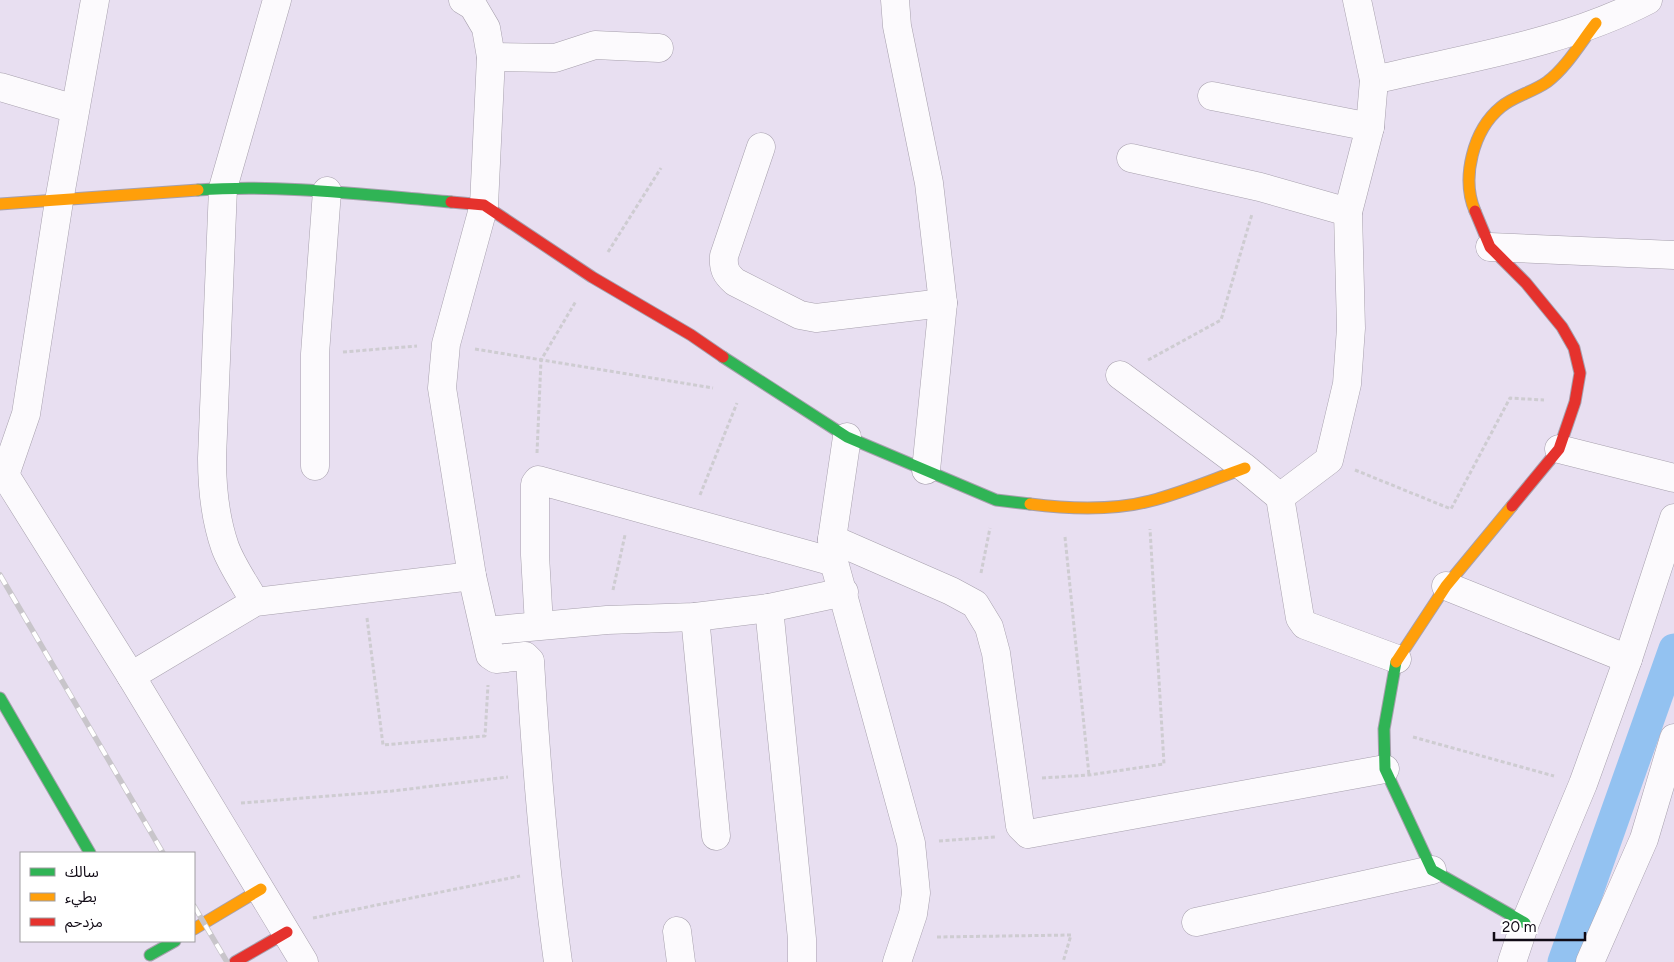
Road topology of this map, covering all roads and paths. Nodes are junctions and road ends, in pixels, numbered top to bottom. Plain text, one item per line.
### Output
1 (277, 0) edge
2 (463, 0) edge
3 (894, 0) edge
4 (1357, 0) edge
5 (1648, 0) edge
6 (89, 2) edge
7 (1596, 23) junction
8 (659, 48) dead end
9 (491, 57) junction
10 (1374, 80) junction
11 (0, 87) edge
12 (1212, 96) dead end
13 (75, 109) junction
14 (1370, 127) junction
15 (761, 147) dead end
16 (1131, 158) dead end
17 (661, 168) dead end
18 (1260, 187) junction
19 (223, 188) junction
20 (327, 191) junction
21 (59, 201) junction
22 (0, 204) edge
23 (484, 205) junction
24 (1348, 212) junction
25 (1490, 247) junction
26 (1674, 255) edge
27 (592, 277) junction
28 (943, 303) junction
29 (446, 344) junction
30 (315, 354) junction
31 (541, 360) junction
32 (1120, 375) joint
33 (722, 390) dead end
34 (737, 402) dead end
35 (1575, 402) junction
36 (847, 437) junction
37 (1559, 449) junction
38 (1329, 460) junction
39 (315, 466) dead end
40 (1245, 468) junction
41 (926, 470) junction
42 (2, 472) edge
43 (1674, 478) edge
44 (536, 481) junction
45 (1280, 497) junction
46 (996, 500) junction
47 (1149, 501) junction
48 (632, 507) junction
49 (1062, 508) junction
50 (1674, 518) edge
51 (690, 521) junction
52 (833, 550) junction
53 (472, 576) junction
54 (1446, 586) junction
55 (363, 588) junction
56 (844, 592) junction
57 (254, 602) junction
58 (975, 604) junction
59 (769, 608) junction
60 (695, 617) junction
61 (607, 620) junction
62 (539, 625) junction
63 (488, 643) junction
64 (1397, 659) junction
65 (1628, 659) junction
66 (131, 676) junction
67 (0, 698) edge
68 (1384, 729) junction
69 (1674, 738) edge
70 (1385, 769) junction
71 (536, 773) junction
72 (1089, 776) junction
73 (1014, 780) junction
74 (1583, 784) junction
75 (210, 805) junction
76 (1028, 834) junction
77 (716, 836) dead end
78 (911, 842) junction
79 (89, 852) edge
80 (1432, 870) junction
81 (545, 871) junction
82 (261, 889) junction
83 (1196, 922) dead end
84 (1525, 923) junction
85 (285, 928) junction
86 (195, 929) edge
87 (677, 931) dead end
88 (173, 942) edge
89 (901, 950) edge
90 (150, 955) edge
91 (235, 962) edge
92 (304, 962) edge
93 (558, 962) edge
94 (681, 962) edge
95 (802, 962) edge
96 (1063, 962) edge
97 (1512, 962) edge
98 (1590, 962) edge

1 - 19 street
2 - 9 street
3 - 28 street
4 - 10 street
5 - 7 street
6 - 13 street
7 - 10 street
7 - 25 street
8 - 9 street
9 - 23 street
10 - 14 street
11 - 13 street
12 - 14 street
13 - 21 street
14 - 24 street
15 - 28 street
16 - 18 street
17 - 27 path
18 - 24 street
18 - 32 path
19 - 20 street
19 - 21 street
19 - 57 street
20 - 23 street
20 - 30 street
21 - 22 street
21 - 42 street
23 - 27 street
23 - 29 street
24 - 38 street
25 - 26 street
25 - 35 street
27 - 31 path
27 - 36 street
28 - 41 street
29 - 30 path
29 - 31 path
29 - 53 street
30 - 39 street
31 - 33 path
31 - 44 path
32 - 40 street
34 - 51 path
35 - 37 street
35 - 38 path
36 - 41 street
36 - 52 street
37 - 43 street
37 - 54 street
38 - 45 street
40 - 45 street
40 - 47 street
41 - 46 street
42 - 66 street
44 - 48 street
44 - 62 street
45 - 64 street
46 - 49 street
46 - 58 path
47 - 49 street
47 - 72 path
48 - 51 street
48 - 61 path
49 - 72 path
50 - 65 street
51 - 52 street
52 - 56 street
52 - 58 street
53 - 55 street
53 - 63 street
54 - 64 street
54 - 65 street
55 - 57 street
55 - 63 path
56 - 59 street
56 - 78 street
57 - 66 street
58 - 73 street
59 - 60 street
59 - 95 street
60 - 61 street
60 - 77 street
61 - 62 street
62 - 63 street
63 - 71 street
64 - 68 street
65 - 74 street
66 - 75 street
67 - 79 street
68 - 70 street
68 - 74 path
69 - 98 street
70 - 76 street
70 - 80 street
71 - 75 path
71 - 81 street
72 - 73 path
73 - 76 street
74 - 84 street
75 - 82 street
76 - 78 path
78 - 89 street
80 - 83 street
80 - 84 street
81 - 85 path
81 - 93 street
82 - 85 street
82 - 86 street
84 - 97 street
85 - 91 street
85 - 92 street
87 - 94 street
88 - 90 street
89 - 96 path

